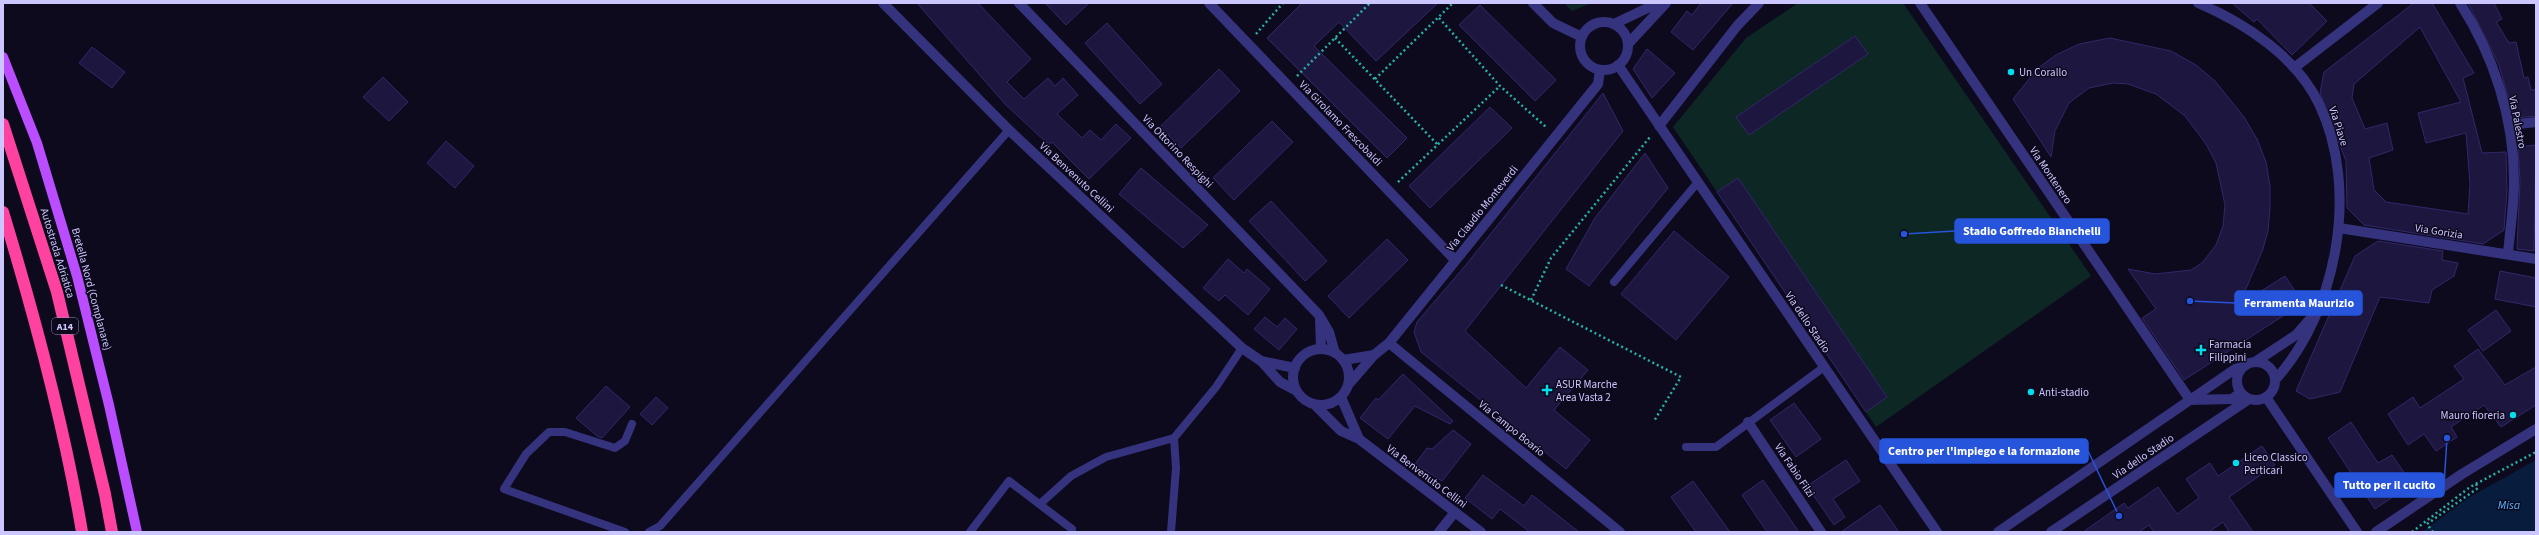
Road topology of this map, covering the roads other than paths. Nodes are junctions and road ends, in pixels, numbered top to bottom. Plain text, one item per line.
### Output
1 (883, 3) edge
2 (1019, 3) edge
3 (1209, 3) edge
4 (1533, 3) edge
5 (1658, 3) edge
6 (1666, 3) edge
7 (1760, 3) edge
8 (1920, 3) edge
9 (2198, 3) edge
10 (2378, 3) edge
11 (2460, 3) edge
12 (1614, 24) junction
13 (1582, 37) junction
14 (1628, 44) junction
15 (3, 57) edge
16 (1618, 66) junction
17 (2294, 68) junction
18 (1600, 70) junction
19 (2536, 122) edge
20 (3, 124) edge
21 (2509, 125) junction
22 (1659, 126) junction
23 (1009, 130) junction
24 (1698, 182) junction
25 (3, 212) edge
26 (2339, 228) junction
27 (2508, 254) junction
28 (2536, 259) edge
29 (1455, 260) junction
30 (1614, 282) dead end
31 (2316, 313) junction
32 (1319, 315) junction
33 (1389, 343) junction
34 (1242, 348) junction
35 (1321, 349) junction
36 (1335, 353) junction
37 (1374, 355) junction
38 (1343, 360) junction
39 (1261, 361) junction
40 (2250, 364) junction
41 (1824, 367) junction
42 (1294, 368) junction
43 (2275, 380) junction
44 (1349, 384) junction
45 (1297, 391) junction
46 (2240, 393) junction
47 (1342, 397) junction
48 (2266, 397) junction
49 (2249, 399) junction
50 (2190, 400) junction
51 (1315, 405) junction
52 (1748, 422) junction
53 (632, 424) dead end
54 (2536, 429) edge
55 (1174, 438) junction
56 (1359, 439) junction
57 (1686, 447) dead end
58 (1040, 504) junction
59 (1455, 512) junction
60 (1072, 528) dead end
61 (82, 532) edge
62 (112, 532) edge
63 (137, 532) edge
64 (625, 532) edge
65 (649, 532) edge
66 (970, 532) edge
67 (1171, 532) edge
68 (1439, 532) edge
69 (1481, 532) edge
70 (1620, 532) edge
71 (1821, 532) edge
72 (1938, 532) edge
73 (1998, 532) edge
74 (2051, 532) edge
75 (2357, 532) edge
76 (2376, 532) edge

1 - 23 street, Via Benvenuto Cellini
2 - 32 street, Via Ottorino Respighi
3 - 29 street, Via Girolamo Frescobaldi
4 - 13 street
5 - 12 street
6 - 14 street
7 - 22 street
8 - 50 street, Via Montenero
9 - 17 street, Via Piave
10 - 17 street
11 - 21 street, Via Palestro
12 - 13 street
12 - 14 street
13 - 18 street
14 - 16 street
15 - 63 main road, Bretella Nord (Complanare)
16 - 18 street
16 - 22 street, Via dello Stadio
17 - 26 street, Via Piave
18 - 29 street, Via Claudio Monteverdi
19 - 21 street
20 - 62 highway, Autostrada Adriatica / A14
21 - 27 street, Via Palestro
22 - 24 street, Via dello Stadio
23 - 34 street, Via Benvenuto Cellini
23 - 65 lane
24 - 30 lane
24 - 41 street, Via dello Stadio
25 - 61 highway, A14
26 - 27 street, Via Gorizia
26 - 31 street, Via Piave
27 - 28 street, Via Gorizia
29 - 33 street, Via Claudio Monteverdi
31 - 40 street, Via Piave
31 - 43 street, Via Piave
32 - 35 street
32 - 36 street, Via Ottorino Respighi
33 - 37 street, Via Claudio Monteverdi
33 - 70 street, Via Campo Boario
34 - 39 street, Via Benvenuto Cellini
34 - 55 lane
35 - 36 street
35 - 42 street
36 - 38 street
37 - 38 street, Via Claudio Monteverdi
37 - 44 street, Via Claudio Monteverdi
38 - 44 street
39 - 42 street, Via Benvenuto Cellini
39 - 45 street, Via Benvenuto Cellini
40 - 43 street
40 - 46 street
40 - 50 street, Via dello Stadio
41 - 52 lane
41 - 72 street, Via dello Stadio
42 - 45 street
43 - 48 street
44 - 47 street
45 - 51 street
46 - 49 street
46 - 50 street
47 - 51 street
47 - 56 street
48 - 49 street
48 - 75 street
49 - 74 street, Via dello Stadio
50 - 73 street, Via dello Stadio
51 - 56 street, Via Benvenuto Cellini
52 - 57 lane
52 - 71 street, Via Fabio Filzi
53 - 64 lane
54 - 76 street
55 - 58 lane
55 - 67 lane
56 - 59 street, Via Benvenuto Cellini
58 - 60 lane
58 - 66 lane
59 - 68 street
59 - 69 street, Via Benvenuto Cellini

